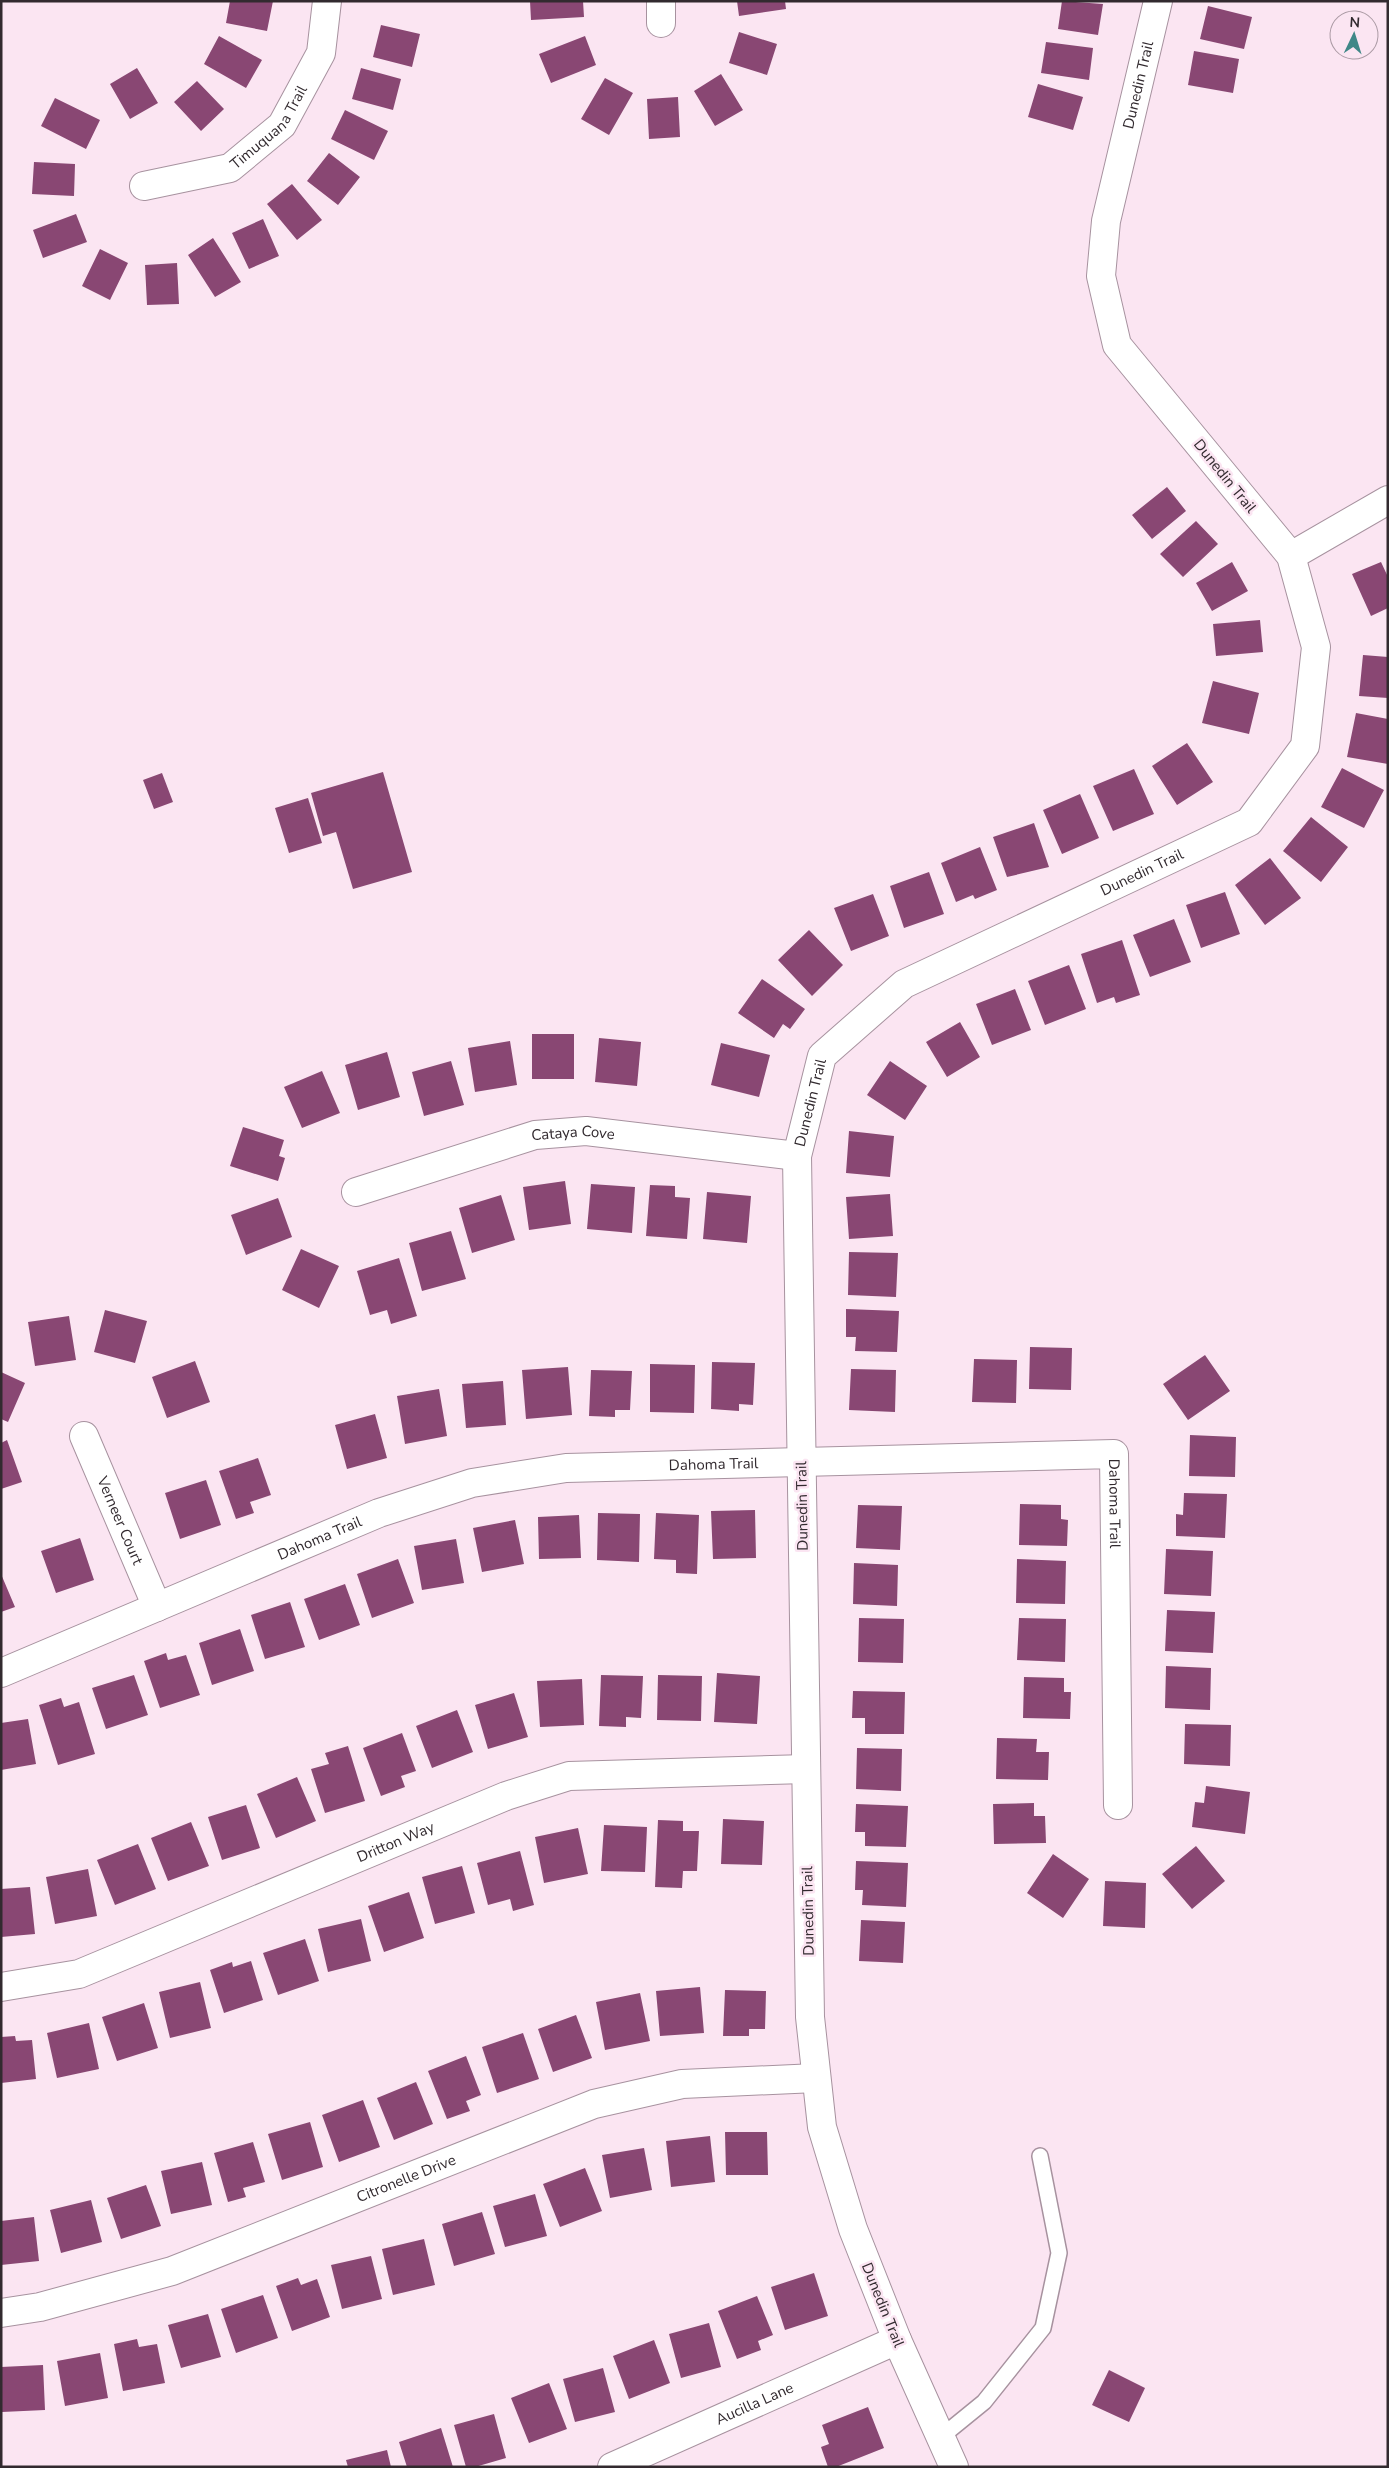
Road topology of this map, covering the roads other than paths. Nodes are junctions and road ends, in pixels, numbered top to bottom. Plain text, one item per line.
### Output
1 (328, 1) edge
2 (1158, 1) edge
3 (144, 186) dead end
4 (1388, 500) edge
5 (1291, 556) junction
6 (798, 1156) junction
7 (356, 1192) dead end
8 (84, 1436) dead end
9 (802, 1460) junction
10 (157, 1607) junction
11 (1, 1673) edge
12 (806, 1769) junction
13 (1118, 1805) dead end
14 (1, 1987) edge
15 (816, 2078) junction
16 (1040, 2156) dead end
17 (1, 2313) edge
18 (897, 2340) junction
19 (941, 2437) junction
20 (612, 2467) edge
21 (954, 2467) edge

1 - 3 street, Timuquana Trail
2 - 5 street, Dunedin Trail
4 - 5 street
5 - 6 street, Dunedin Trail
6 - 7 street, Cataya Cove
6 - 9 street, Dunedin Trail
8 - 10 street, Verneer Court
9 - 10 street, Dahoma Trail
9 - 12 street, Dunedin Trail
9 - 13 street, Dahoma Trail
10 - 11 street, Dahoma Trail
12 - 14 street, Dritton Way
12 - 15 street, Dunedin Trail
15 - 17 street, Citronelle Drive
15 - 18 street, Dunedin Trail
16 - 19 lane
18 - 19 street, Dunedin Trail
18 - 20 street, Aucilla Lane
19 - 21 street, Dunedin Trail

